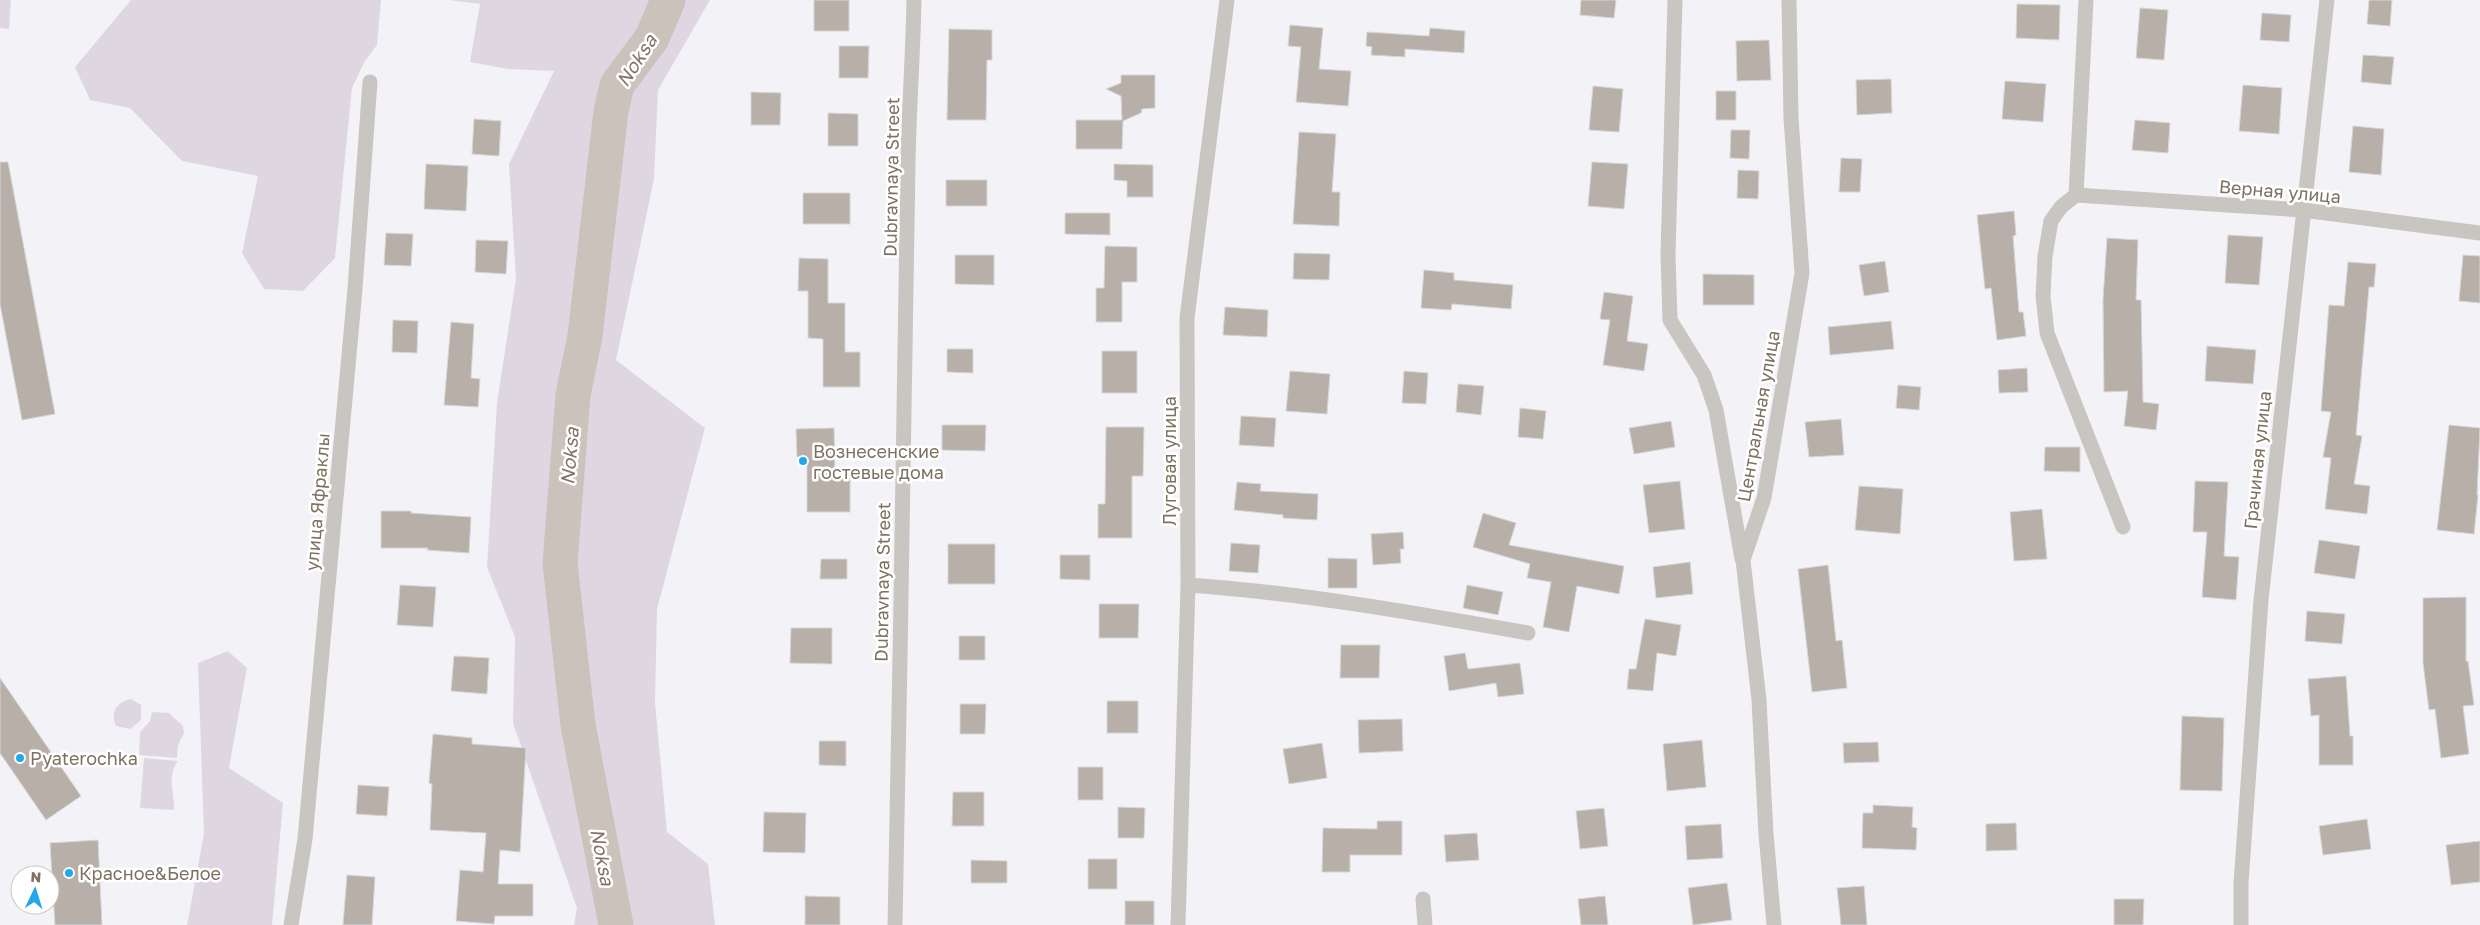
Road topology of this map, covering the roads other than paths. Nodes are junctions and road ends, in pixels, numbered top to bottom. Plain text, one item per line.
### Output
1 (914, 0) edge
2 (1227, 0) edge
3 (1675, 0) edge
4 (1789, 0) edge
5 (2086, 0) edge
6 (2327, 0) edge
7 (370, 82) dead end
8 (2076, 195) junction
9 (2303, 210) junction
10 (2480, 233) edge
11 (2123, 527) dead end
12 (1743, 560) junction
13 (1188, 585) junction
14 (1528, 633) dead end
15 (1423, 899) dead end
16 (291, 925) edge
17 (895, 925) edge
18 (1178, 925) edge
19 (1424, 925) edge
20 (1774, 925) edge
21 (2241, 925) edge

1 - 17 street, Dubravnaya Street
2 - 13 street, Луговая улица
3 - 12 street
4 - 12 street, Центральная улица
5 - 8 street
6 - 9 street, Грачиная улица
7 - 16 street, улица Яфраклы
8 - 9 street, Верная улица
8 - 11 street
9 - 10 street, Верная улица
9 - 21 street, Грачиная улица
12 - 20 street, Центральная улица
13 - 14 street
13 - 18 street, Луговая улица
15 - 19 street

